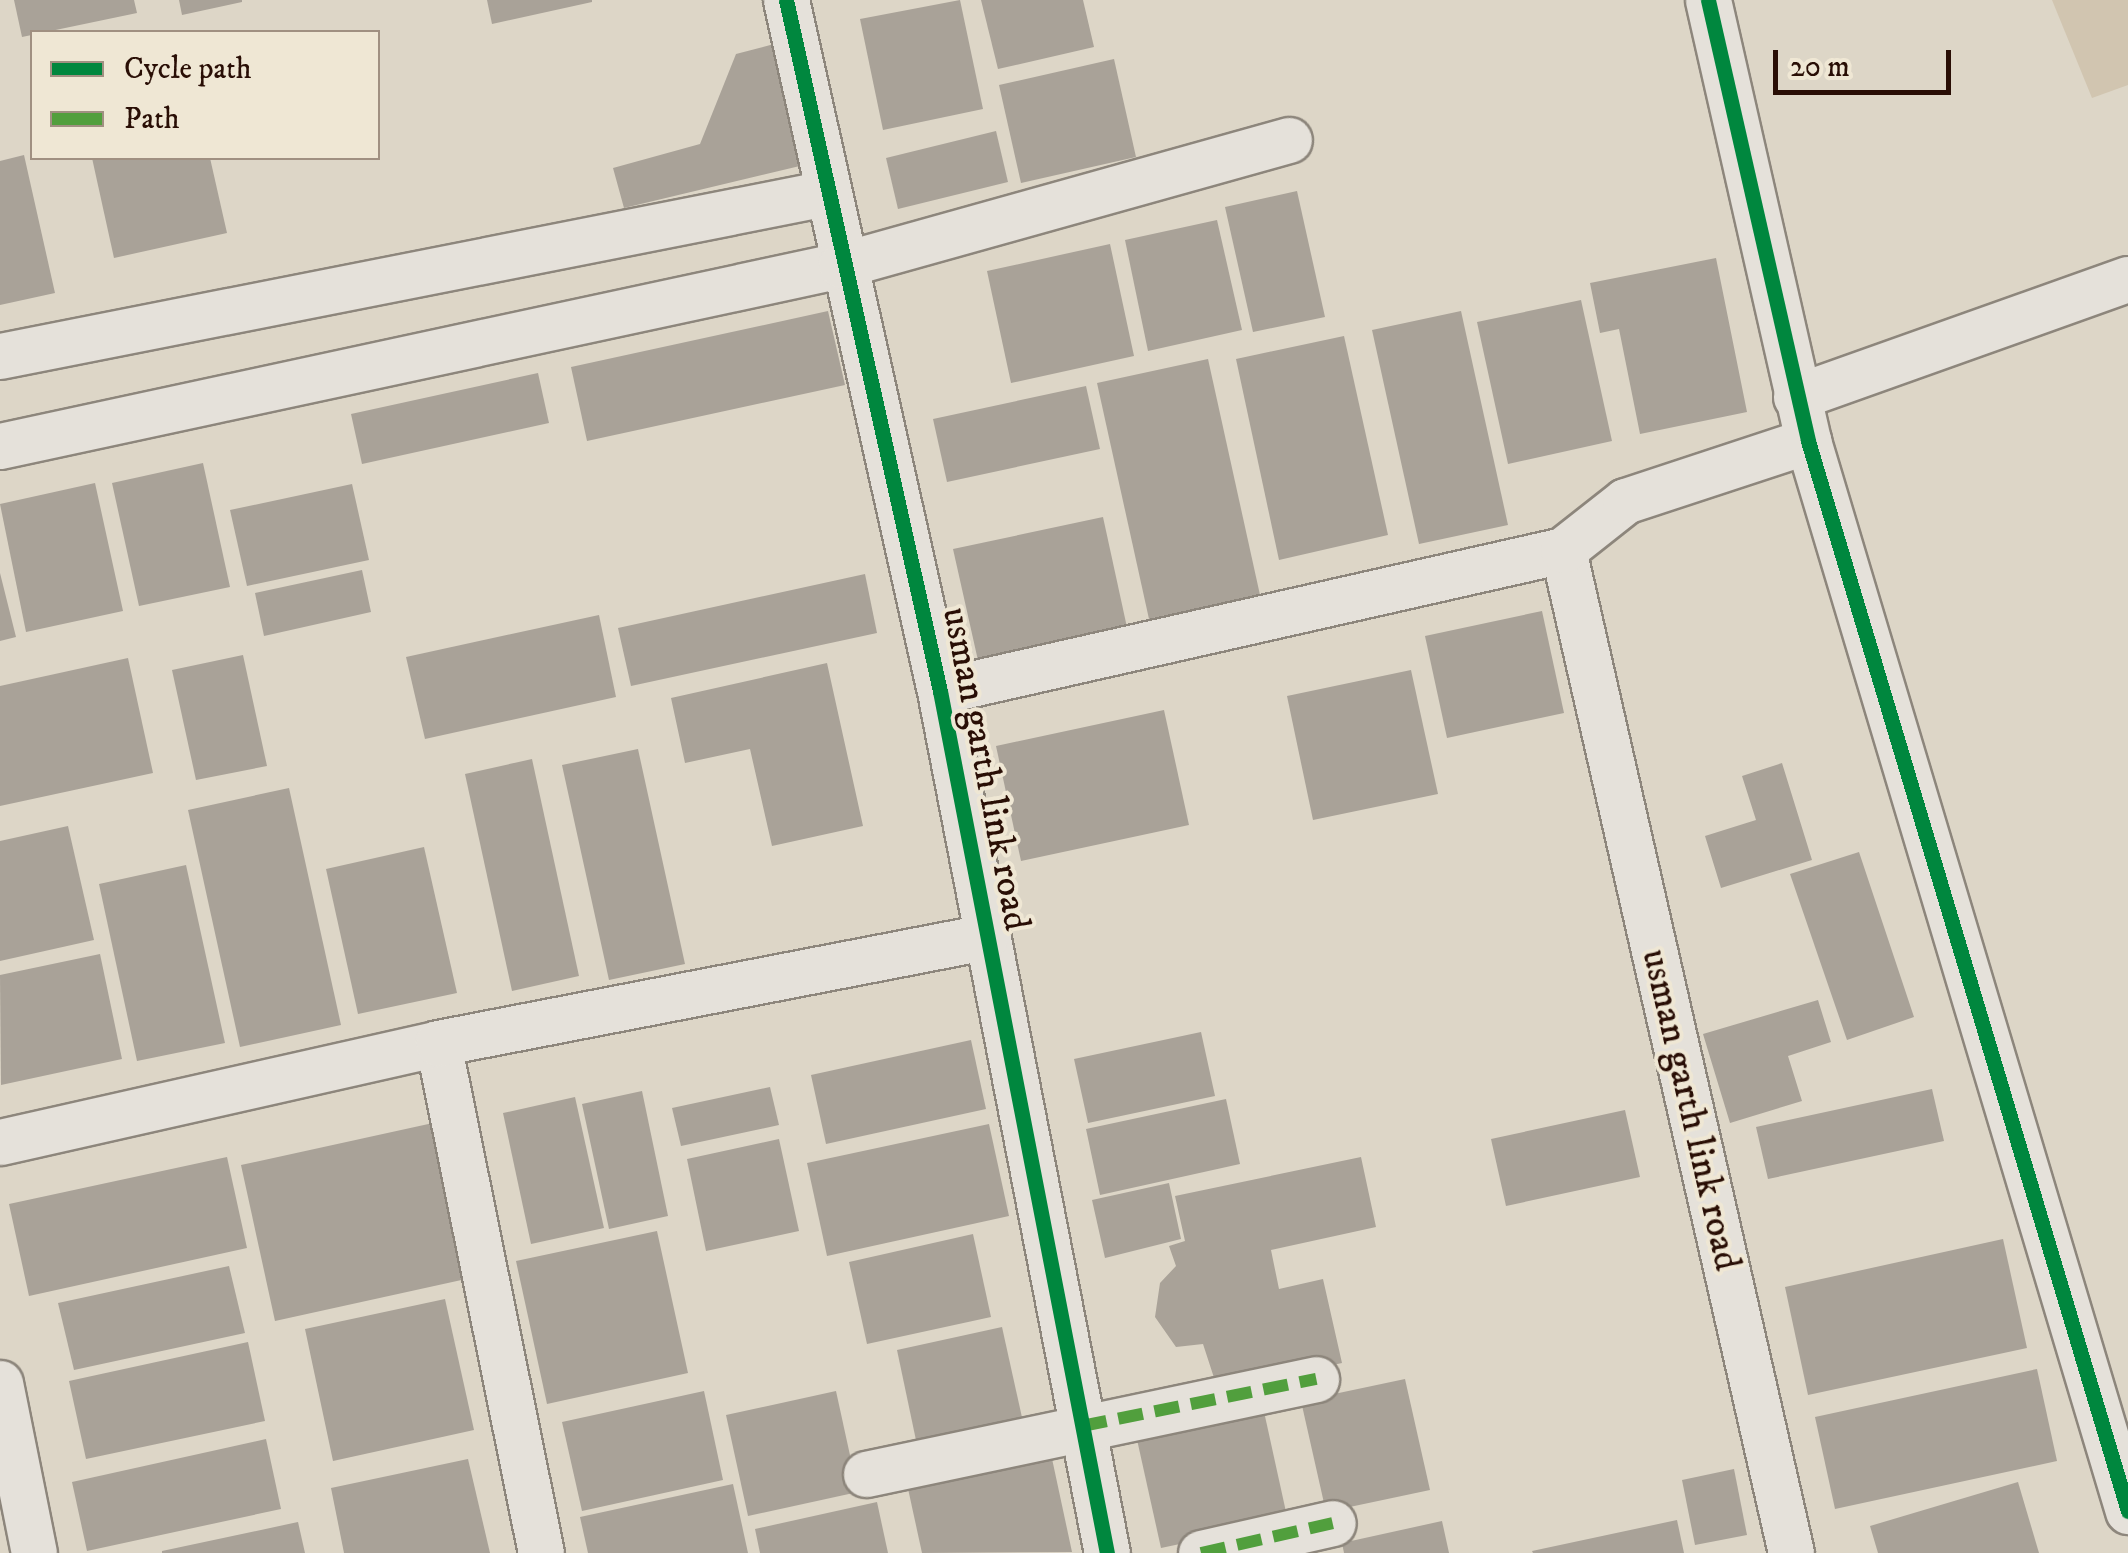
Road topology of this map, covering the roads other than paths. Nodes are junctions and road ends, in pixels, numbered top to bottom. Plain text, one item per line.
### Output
1 (786, 0) edge
2 (1708, 0) edge
3 (1290, 140) dead end
4 (826, 193) junction
5 (841, 265) junction
6 (2128, 278) edge
7 (0, 356) edge
8 (1796, 397) junction
9 (1808, 441) junction
10 (0, 446) edge
11 (1563, 550) junction
12 (940, 691) junction
13 (985, 937) junction
14 (438, 1043) junction
15 (0, 1142) edge
16 (1316, 1379) dead end
17 (0, 1383) edge
18 (1082, 1426) junction
19 (6, 1439) edge
20 (866, 1474) dead end
21 (2128, 1512) edge
22 (1333, 1523) dead end
23 (34, 1553) edge
24 (542, 1553) edge
25 (1108, 1553) edge
26 (1201, 1553) edge
27 (1791, 1553) edge

1 - 4 street, usman garth link road
2 - 8 street
3 - 5 street
4 - 5 street, usman garth link road
4 - 7 street
5 - 10 street
5 - 12 street, usman garth link road
6 - 8 street
8 - 9 street
9 - 11 street
9 - 21 street
11 - 12 street
11 - 27 street, usman garth link road
12 - 13 street, usman garth link road
13 - 14 street
13 - 18 street, usman garth link road
14 - 15 street
14 - 24 street
16 - 18 street
17 - 19 street
18 - 20 street
18 - 25 street, usman garth link road
19 - 23 street
22 - 26 street

